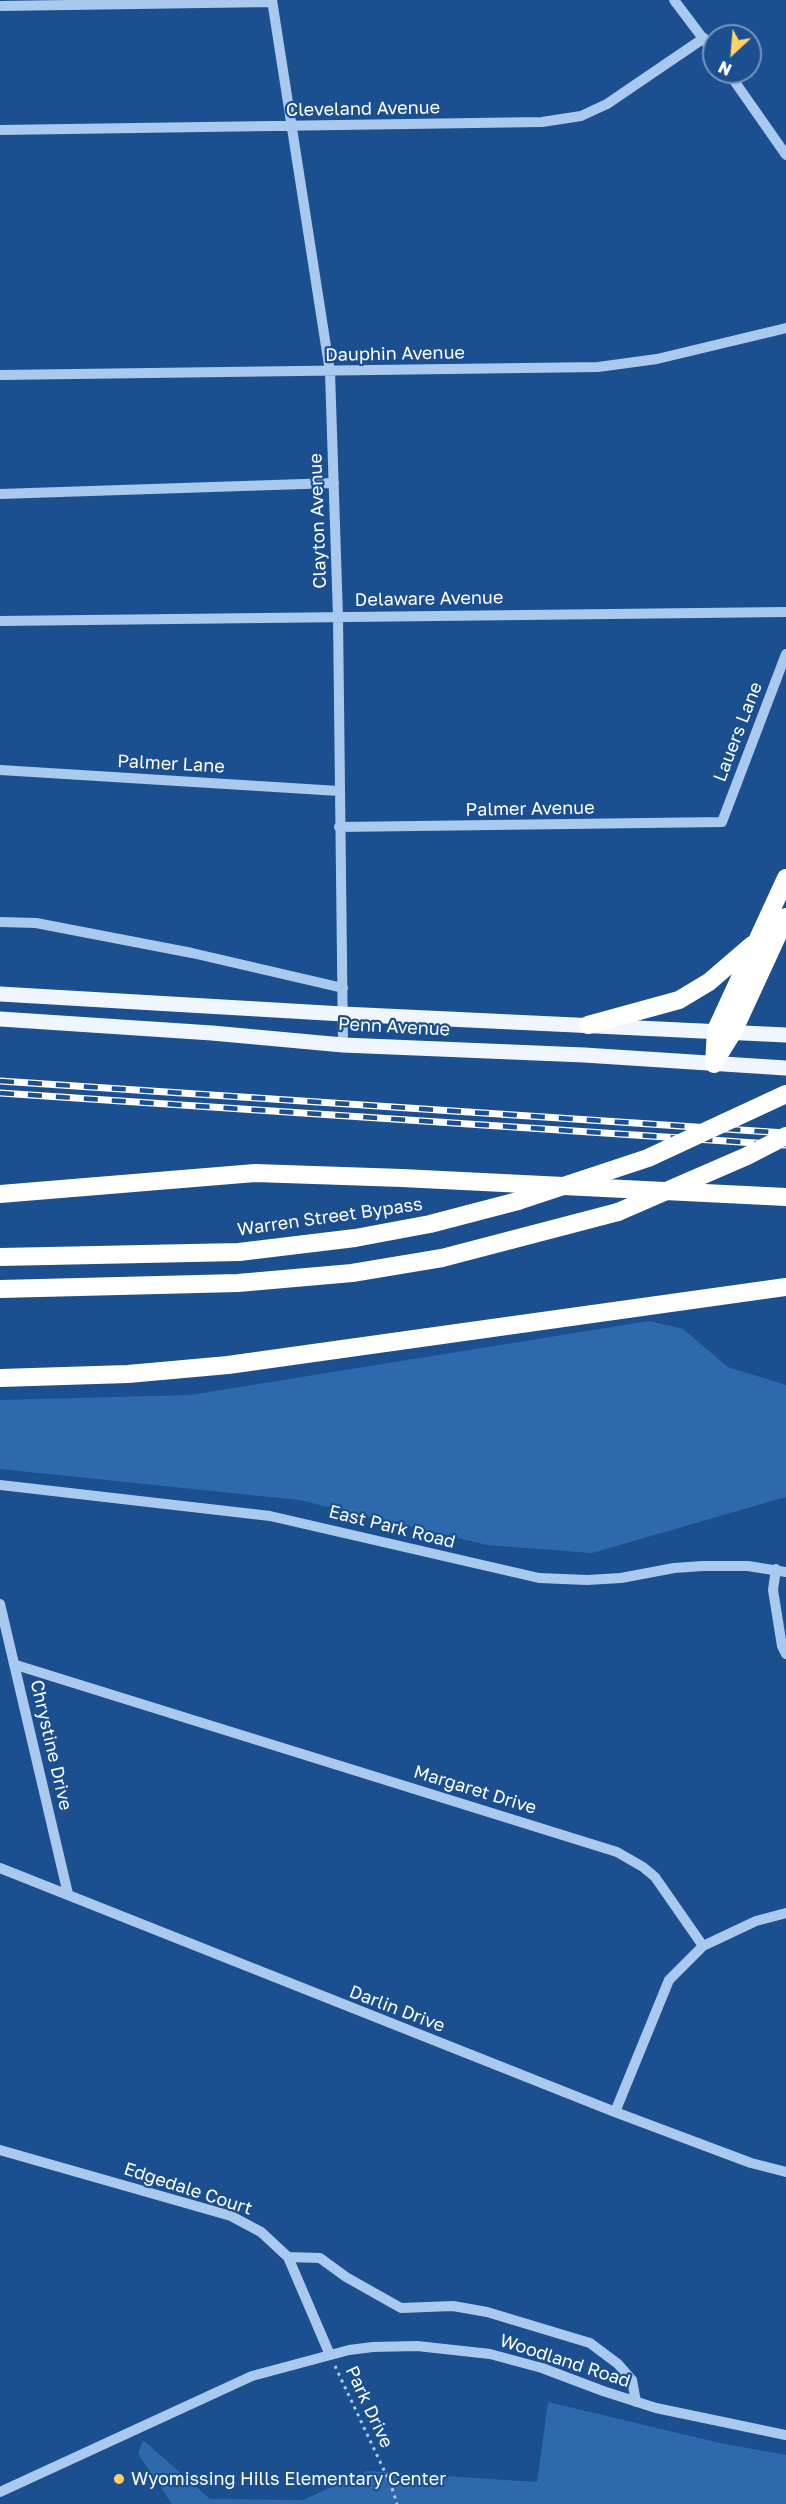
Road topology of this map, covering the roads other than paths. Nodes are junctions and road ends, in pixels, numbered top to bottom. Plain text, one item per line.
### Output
1 (674, 0) edge
2 (272, 1) edge
3 (0, 6) edge
4 (702, 35) edge
5 (702, 39) edge
6 (736, 84) edge
7 (293, 126) junction
8 (0, 130) edge
9 (786, 155) edge
10 (786, 328) edge
11 (330, 372) junction
12 (0, 375) edge
13 (334, 483) junction
14 (0, 494) edge
15 (786, 612) edge
16 (338, 617) junction
17 (0, 621) edge
18 (786, 654) edge
19 (0, 771) edge
20 (339, 791) junction
21 (722, 822) joint
22 (339, 827) junction
23 (786, 878) edge
24 (786, 917) edge
25 (0, 922) edge
26 (758, 939) junction
27 (343, 988) junction
28 (0, 994) edge
29 (343, 1014) junction
30 (0, 1020) edge
31 (588, 1025) junction
32 (724, 1031) junction
33 (786, 1035) edge
34 (343, 1045) junction
35 (714, 1064) junction
36 (786, 1068) edge
37 (786, 1094) edge
38 (786, 1136) edge
39 (0, 1194) edge
40 (786, 1197) edge
41 (0, 1257) edge
42 (786, 1287) edge
43 (0, 1289) edge
44 (0, 1378) edge
45 (0, 1485) edge
46 (781, 1571) edge
47 (0, 1604) edge
48 (786, 1654) edge
49 (16, 1665) junction
50 (0, 1868) edge
51 (68, 1894) junction
52 (786, 1913) edge
53 (703, 1946) junction
54 (615, 2112) junction
55 (0, 2150) edge
56 (786, 2172) edge
57 (288, 2257) junction
58 (330, 2355) junction
59 (636, 2402) junction
60 (786, 2435) edge
61 (0, 2492) edge

1 - 4 street
2 - 3 street
2 - 7 street, Clayton Avenue
5 - 7 street, Cleveland Avenue
6 - 9 street
7 - 8 street, Cleveland Avenue
7 - 11 street, Clayton Avenue
10 - 11 street, Dauphin Avenue
11 - 12 street, Dauphin Avenue
11 - 13 street, Clayton Avenue
13 - 14 street
13 - 16 street, Clayton Avenue
15 - 16 street, Delaware Avenue
16 - 17 street, Delaware Avenue
16 - 20 street, Clayton Avenue
18 - 21 street, Lauers Lane
19 - 20 street, Palmer Lane
20 - 22 street, Clayton Avenue
21 - 22 street, Palmer Avenue
22 - 27 street, Clayton Avenue
23 - 26 highway
24 - 32 highway
25 - 27 street
26 - 31 highway
26 - 32 highway
27 - 29 street, Clayton Avenue
28 - 29 main road, Penn Avenue
29 - 31 main road, Penn Avenue
29 - 34 street, Clayton Avenue
30 - 34 main road, Penn Avenue
31 - 32 main road, Penn Avenue
32 - 33 main road, Penn Avenue
32 - 35 highway
34 - 35 main road, Penn Avenue
35 - 36 main road, Penn Avenue
37 - 41 highway, Warren Street Bypass, bridge
38 - 43 highway, bridge
39 - 40 highway
42 - 44 highway
45 - 46 street, East Park Road
46 - 48 street
47 - 49 street, Chrystine Drive
49 - 51 street, Chrystine Drive
49 - 53 street, Margaret Drive
50 - 51 street, Darlin Drive
51 - 54 street, Darlin Drive
52 - 53 street
53 - 54 street
54 - 56 street, Darlin Drive
55 - 57 street, Edgedale Court
57 - 58 street, Edgedale Court
57 - 59 street
58 - 59 street, Woodland Road
58 - 61 street, Woodland Road
59 - 60 street, Woodland Road

